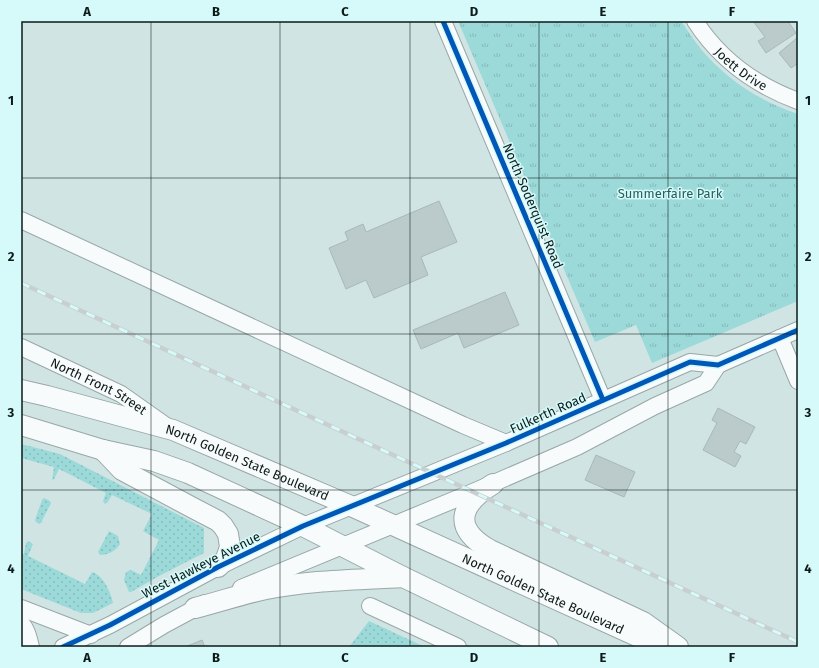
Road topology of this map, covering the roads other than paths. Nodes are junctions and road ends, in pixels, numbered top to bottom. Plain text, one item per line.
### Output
1 (443, 21) edge
2 (695, 21) edge
3 (798, 102) edge
4 (21, 220) edge
5 (798, 330) edge
6 (780, 338) junction
7 (21, 347) edge
8 (718, 365) junction
9 (798, 381) edge
10 (21, 390) edge
11 (603, 400) junction
12 (21, 426) edge
13 (173, 430) junction
14 (506, 443) junction
15 (103, 450) junction
16 (493, 484) junction
17 (351, 506) junction
18 (303, 526) junction
19 (393, 526) junction
20 (341, 546) junction
21 (218, 567) junction
22 (403, 577) junction
23 (370, 606) dead end
24 (21, 608) edge
25 (195, 608) junction
26 (21, 623) edge
27 (91, 635) junction
28 (31, 647) edge
29 (64, 647) edge
30 (128, 647) edge
31 (458, 647) edge
32 (548, 647) edge
33 (661, 647) edge
34 (678, 647) edge

1 - 11 street, North Soderquist Road
2 - 3 street, Joett Drive
4 - 14 street
5 - 6 street, Fulkerth Road
6 - 8 street, Fulkerth Road
6 - 9 street
7 - 13 street, North Front Street
8 - 11 street, Fulkerth Road
8 - 16 street
10 - 13 main road, North Golden State Boulevard
11 - 14 street, Fulkerth Road
12 - 15 main road
13 - 17 main road, North Golden State Boulevard
14 - 17 street, Fulkerth Road
15 - 18 main road
15 - 21 main road
16 - 19 street
16 - 34 main road
17 - 18 street, West Hawkeye Avenue
17 - 19 main road, North Golden State Boulevard
18 - 20 main road
18 - 21 street, West Hawkeye Avenue
19 - 20 street
19 - 33 main road, North Golden State Boulevard
20 - 22 main road
20 - 25 street
21 - 27 street, West Hawkeye Avenue
22 - 25 main road
22 - 32 main road
23 - 31 street
24 - 27 street
25 - 30 street
26 - 28 street
27 - 29 street, West Hawkeye Avenue

